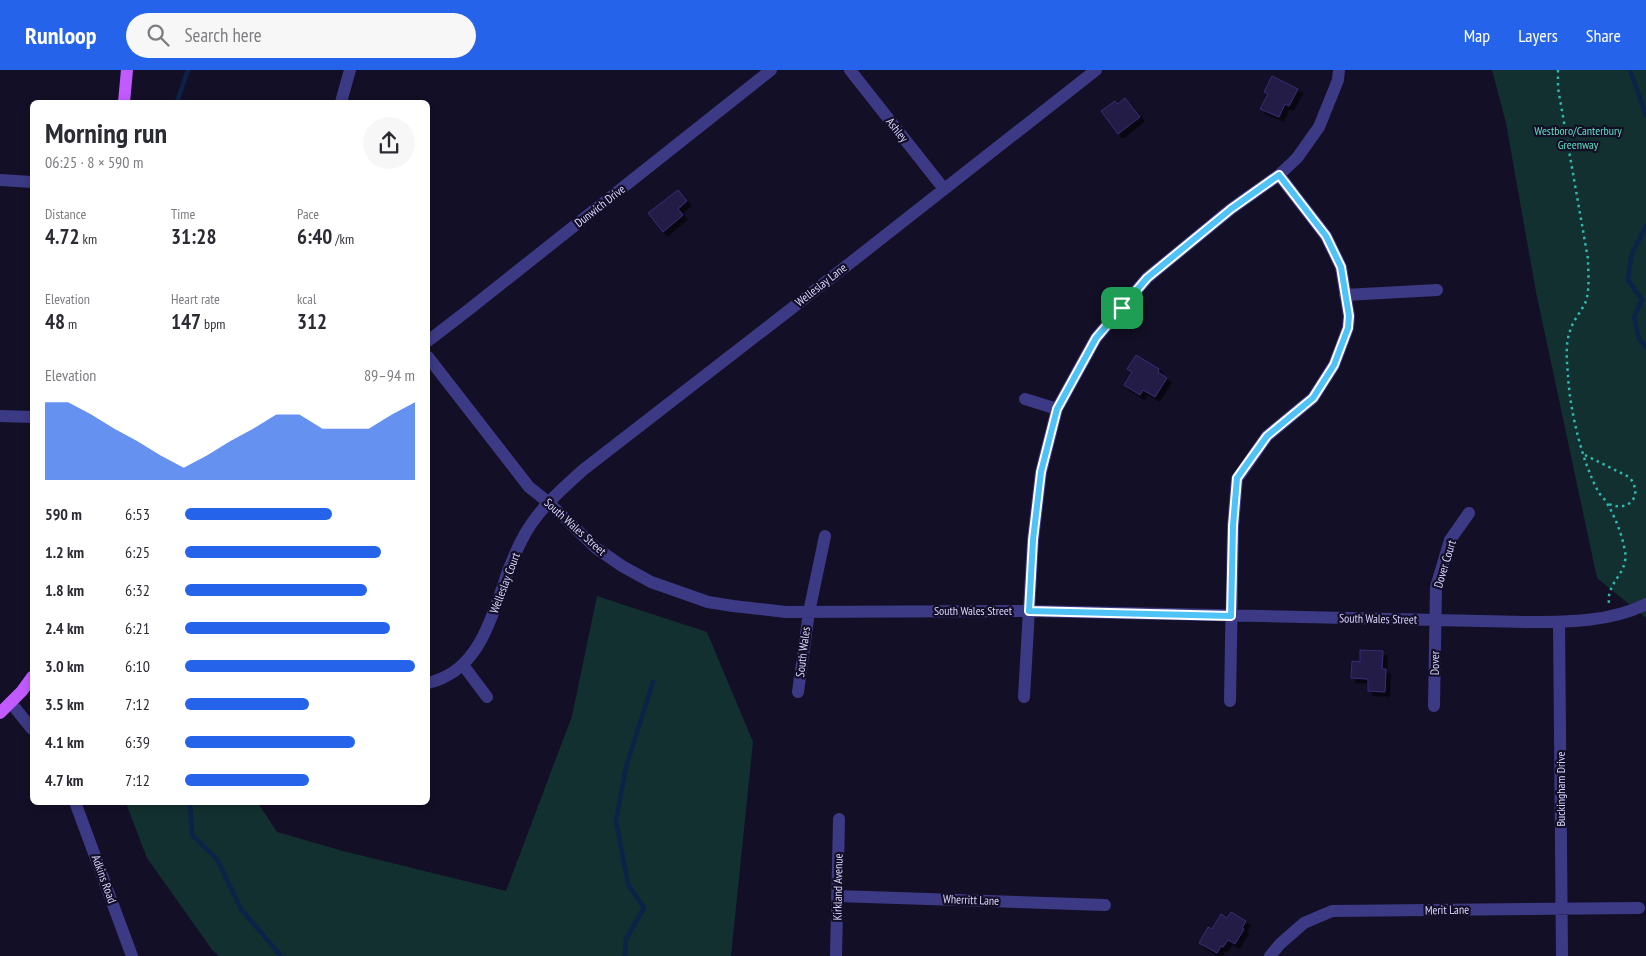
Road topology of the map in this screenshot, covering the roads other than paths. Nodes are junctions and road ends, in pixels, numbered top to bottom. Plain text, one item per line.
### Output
1 (127, 70) edge
2 (350, 70) edge
3 (771, 70) edge
4 (850, 70) edge
5 (1096, 70) edge
6 (1339, 70) edge
7 (124, 100) edge
8 (342, 100) edge
9 (1279, 175) junction
10 (0, 180) edge
11 (30, 182) edge
12 (944, 189) junction
13 (1437, 290) dead end
14 (1345, 295) junction
15 (430, 339) edge
16 (430, 360) edge
17 (1026, 399) dead end
18 (1057, 409) junction
19 (0, 416) edge
20 (30, 417) edge
21 (548, 502) junction
22 (1469, 513) dead end
23 (825, 536) dead end
24 (1646, 604) edge
25 (1029, 611) junction
26 (808, 612) junction
27 (1231, 616) junction
28 (1436, 620) junction
29 (1559, 622) junction
30 (463, 665) junction
31 (30, 680) edge
32 (430, 682) edge
33 (798, 692) dead end
34 (487, 697) dead end
35 (1024, 697) dead end
36 (1230, 701) dead end
37 (11, 703) junction
38 (1434, 706) dead end
39 (0, 713) edge
40 (30, 727) edge
41 (77, 805) edge
42 (839, 819) dead end
43 (837, 896) junction
44 (1105, 905) dead end
45 (1639, 908) dead end
46 (1561, 909) junction
47 (132, 956) edge
48 (836, 956) edge
49 (1270, 956) edge
50 (1562, 956) edge

1 - 7 main road
2 - 8 street
3 - 15 street, Dunwich Drive
4 - 12 street, Ashley
5 - 12 street, Welleslay Lane
6 - 9 street
9 - 14 street
9 - 18 street
10 - 11 street
12 - 21 street, Welleslay Lane
13 - 14 street
14 - 27 street
16 - 21 street, South Wales Street
17 - 18 street
18 - 25 street
19 - 20 street
21 - 26 street, South Wales Street
21 - 30 street, Welleslay Court
22 - 28 street, Dover Court
23 - 26 street, South Wales
24 - 29 street, South Wales Street
25 - 26 street, South Wales Street
25 - 27 street, South Wales Street
25 - 35 street
26 - 33 street, South Wales
27 - 28 street, South Wales Street
27 - 36 street
28 - 29 street, South Wales Street
28 - 38 street, Dover
29 - 46 street, Buckingham Drive
30 - 32 street, Welleslay Court
30 - 34 street
31 - 37 main road
37 - 39 main road
37 - 40 street
41 - 47 street, Adkins Road
42 - 43 street, Kirkland Avenue
43 - 44 street, Wherritt Lane
43 - 48 street, Kirkland Avenue
45 - 46 street, Merit Lane
46 - 49 street, Merit Lane
46 - 50 street, Buckingham Drive

